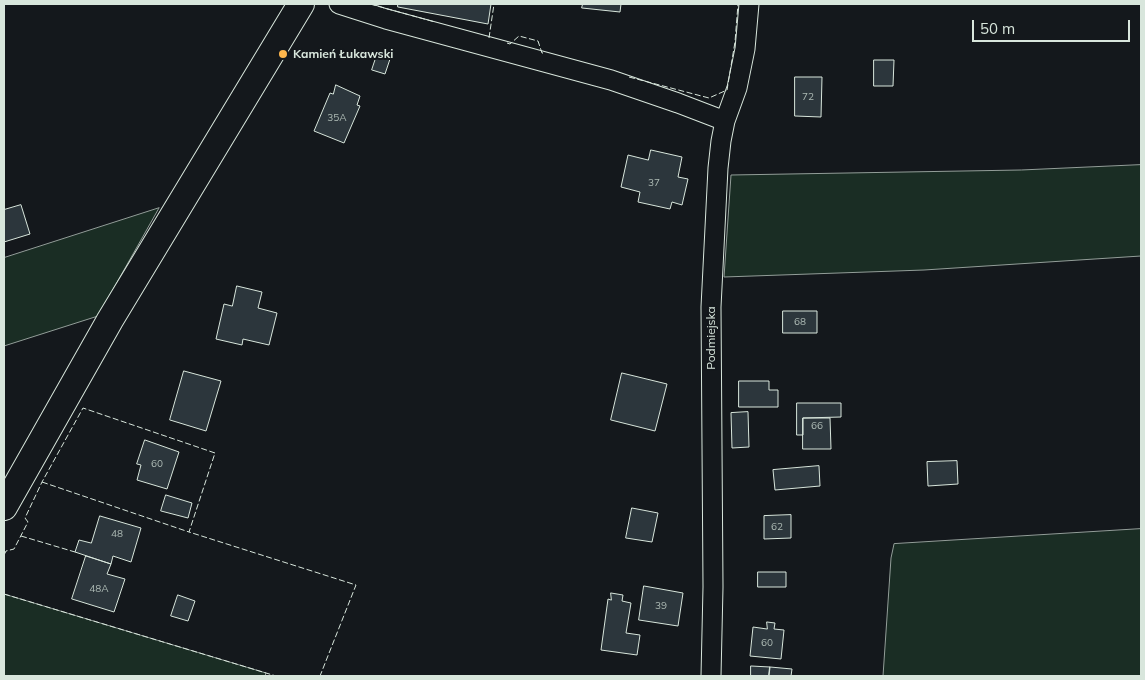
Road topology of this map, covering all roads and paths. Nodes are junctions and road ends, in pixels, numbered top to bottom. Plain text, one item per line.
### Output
1 (301, 4) edge
2 (339, 4) edge
3 (749, 4) edge
4 (725, 121) junction
5 (4, 507) edge
6 (711, 676) edge

1 - 5 street
2 - 4 street
3 - 4 street, Podmiejska
4 - 6 street, Podmiejska

